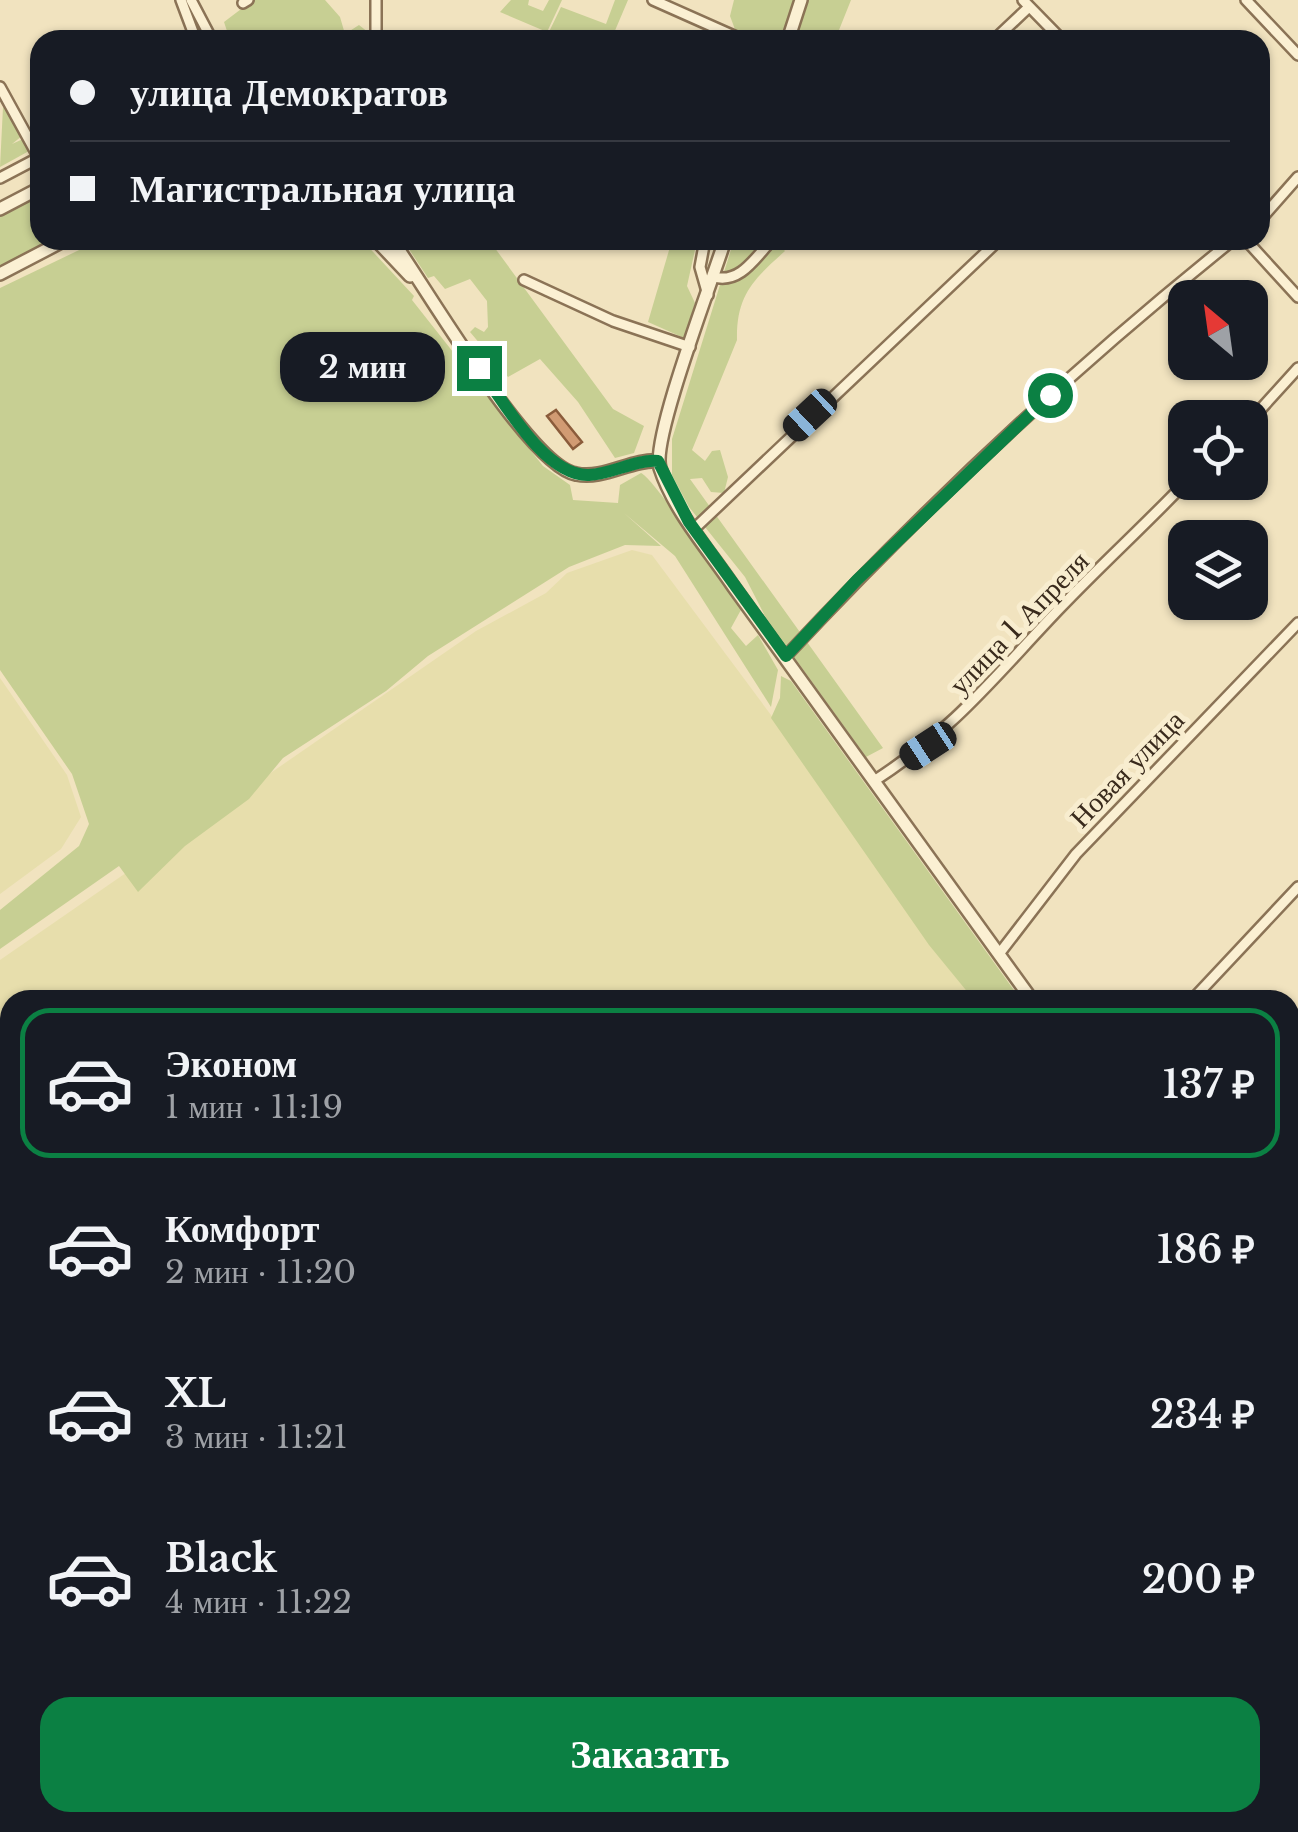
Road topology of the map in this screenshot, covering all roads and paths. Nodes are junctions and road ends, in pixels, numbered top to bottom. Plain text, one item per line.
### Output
1 (181, 0) edge
2 (191, 0) edge
3 (376, 0) edge
4 (653, 0) edge
5 (801, 0) edge
6 (1246, 0) edge
7 (1026, 3) edge
8 (192, 30) edge
9 (207, 30) edge
10 (377, 30) edge
11 (720, 30) edge
12 (791, 30) edge
13 (1003, 30) edge
14 (1052, 30) edge
15 (1298, 54) edge
16 (0, 86) edge
17 (30, 141) edge
18 (30, 162) edge
19 (0, 178) edge
20 (1298, 178) edge
21 (30, 193) edge
22 (0, 209) edge
23 (1270, 209) edge
24 (46, 250) edge
25 (385, 250) edge
26 (398, 250) edge
27 (703, 250) edge
28 (722, 250) edge
29 (763, 250) edge
30 (988, 250) edge
31 (1220, 250) edge
32 (1255, 250) edge
33 (0, 274) edge
34 (714, 277) junction
35 (524, 280) dead end
36 (423, 290) junction
37 (708, 296) junction
38 (1298, 297) edge
39 (690, 347) junction
40 (1298, 368) edge
41 (1268, 401) edge
42 (658, 461) junction
43 (1168, 500) edge
44 (694, 529) junction
45 (1298, 623) edge
46 (786, 656) junction
47 (874, 780) junction
48 (1298, 888) edge
49 (998, 954) junction
50 (1025, 990) edge
51 (1201, 990) edge

1 - 8 street
2 - 9 street
3 - 10 street
4 - 11 street
5 - 12 street
6 - 15 street
7 - 13 street
7 - 14 street
16 - 17 street
18 - 19 street
20 - 23 street
21 - 22 street
24 - 33 street
25 - 36 street
26 - 36 street
27 - 37 street
28 - 34 street
29 - 34 street
30 - 44 street
31 - 46 street
32 - 38 street
34 - 37 street
35 - 39 street
36 - 42 street
37 - 39 street
39 - 42 street
40 - 41 street
42 - 44 street
43 - 47 street, улица 1 Апреля
44 - 46 street
45 - 49 street, Новая улица
46 - 47 street
47 - 49 street
48 - 51 street
49 - 50 street

